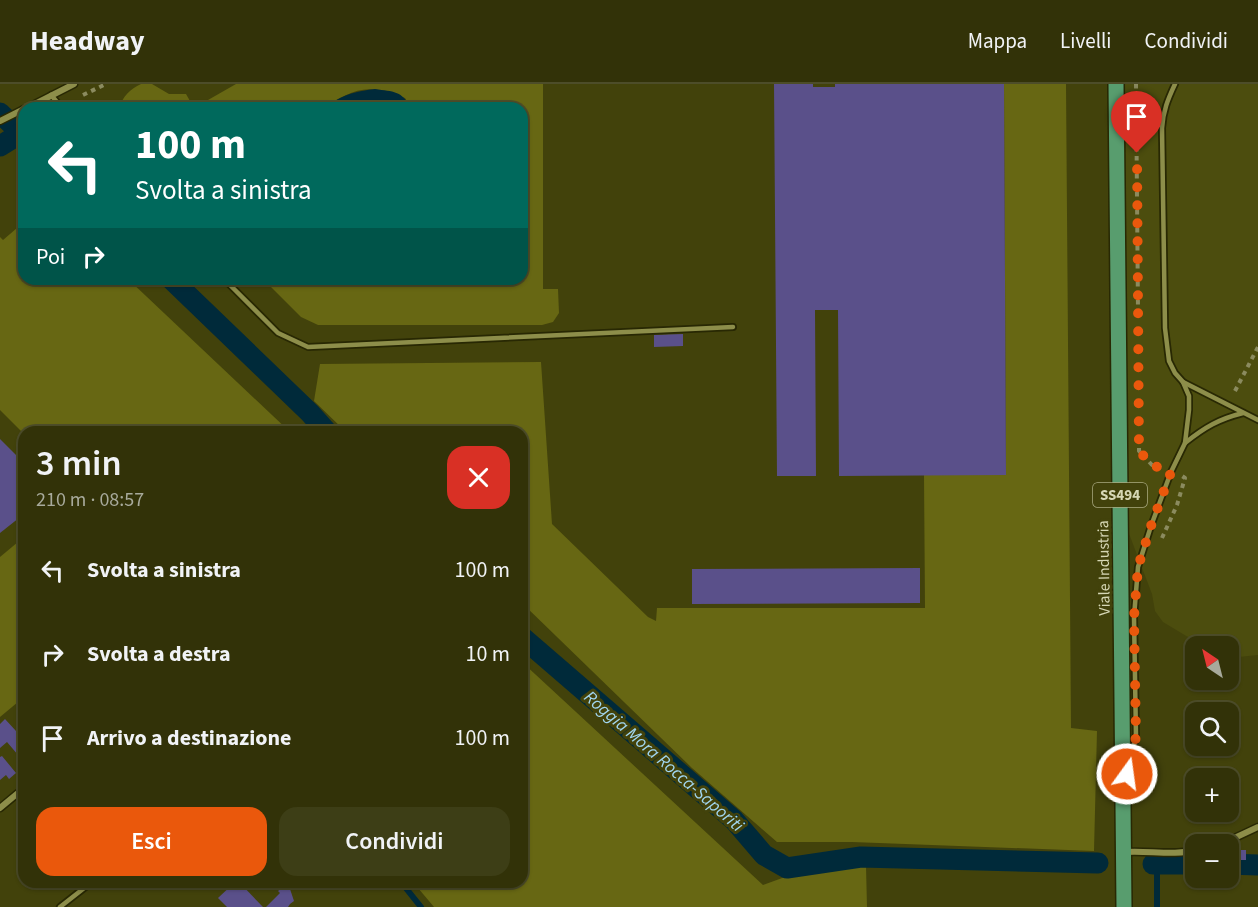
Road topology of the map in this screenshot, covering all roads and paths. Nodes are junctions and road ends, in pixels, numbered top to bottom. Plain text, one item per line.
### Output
1 (74, 84) edge
2 (1116, 84) edge
3 (1136, 84) edge
4 (1175, 84) edge
5 (51, 95) junction
6 (38, 102) edge
7 (57, 102) edge
8 (18, 113) edge
9 (0, 122) edge
10 (230, 285) edge
11 (1138, 321) dead end
12 (734, 327) dead end
13 (1258, 347) edge
14 (1183, 381) junction
15 (1235, 391) dead end
16 (1245, 412) junction
17 (1258, 420) edge
18 (1139, 439) dead end
19 (1185, 443) junction
20 (1171, 472) junction
21 (1159, 544) dead end
22 (1143, 758) dead end
23 (1123, 792) junction
24 (18, 793) edge
25 (1142, 804) dead end
26 (0, 808) edge
27 (1258, 827) edge
28 (1239, 836) edge
29 (1123, 852) junction
30 (1185, 853) edge
31 (84, 888) edge
32 (60, 907) edge
33 (1124, 907) edge

1 - 5 street
2 - 23 main road, Viale Industria / SS494
3 - 11 path
4 - 14 lane
5 - 6 street
5 - 7 lane
8 - 9 street
10 - 12 lane
13 - 15 path
14 - 16 lane
14 - 19 lane
16 - 17 lane
16 - 19 lane
18 - 20 path
19 - 20 lane
20 - 21 path
20 - 23 lane
22 - 25 path
23 - 29 main road, Viale Industria / SS494
24 - 26 street
27 - 28 street
29 - 30 street
29 - 33 main road, Viale Industria / SS494
31 - 32 lane

